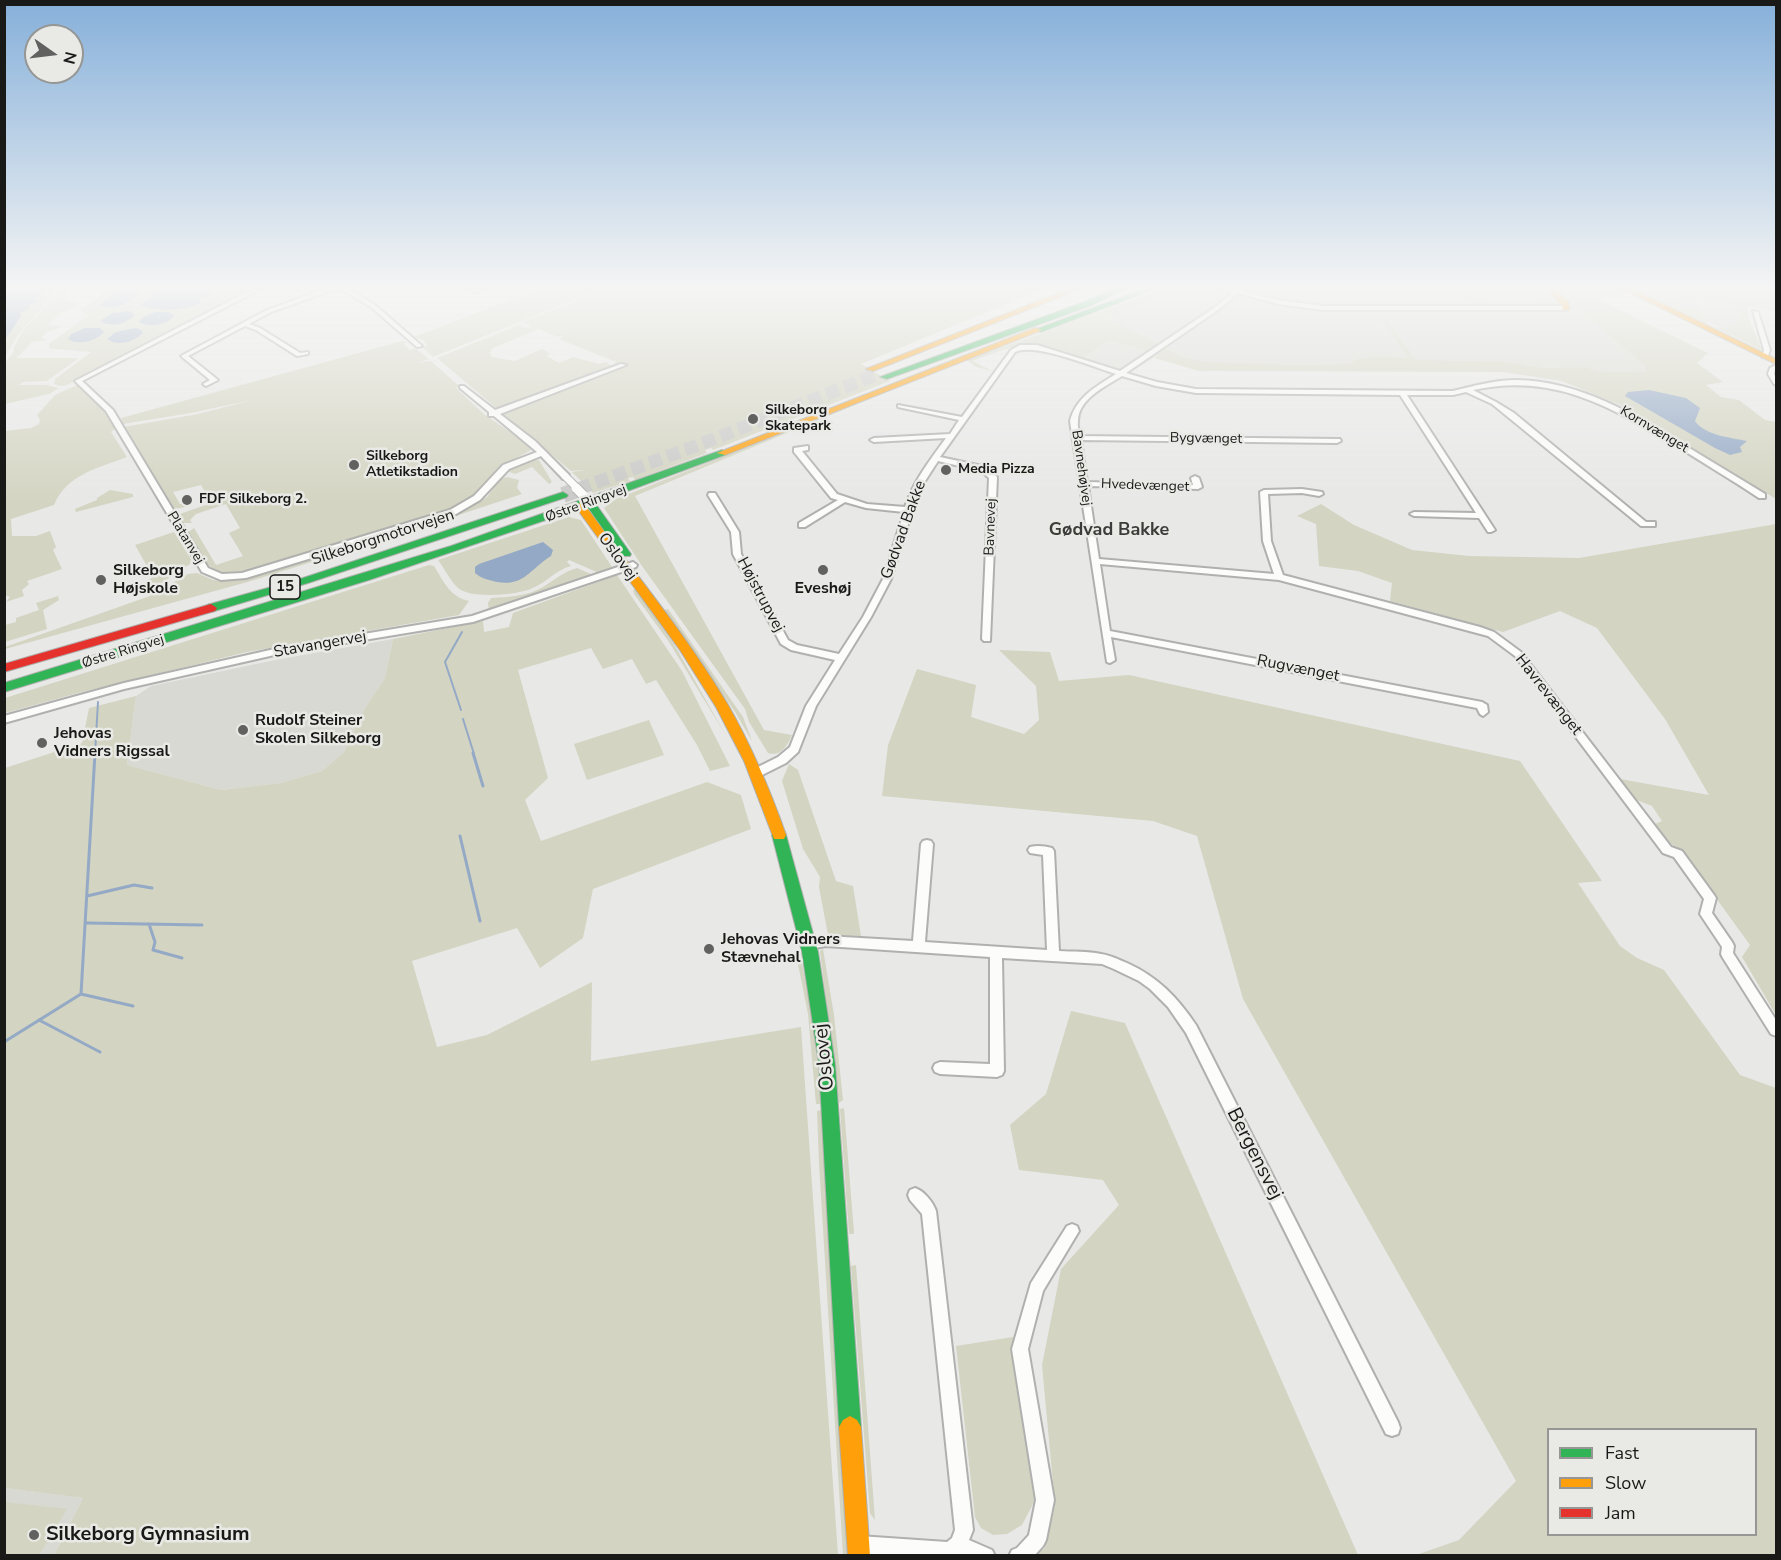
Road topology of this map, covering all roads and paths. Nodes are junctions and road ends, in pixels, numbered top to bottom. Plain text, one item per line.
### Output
1 (119, 360) edge
2 (189, 360) edge
3 (901, 360) edge
4 (904, 360) edge
5 (906, 360) edge
6 (912, 360) edge
7 (958, 360) edge
8 (1007, 360) edge
9 (1075, 360) edge
10 (1142, 360) edge
11 (1773, 362) edge
12 (623, 365) dead end
13 (874, 372) junction
14 (1121, 374) junction
15 (1776, 383) edge
16 (206, 384) dead end
17 (462, 387) dead end
18 (1467, 390) junction
19 (1403, 394) junction
20 (900, 406) dead end
21 (492, 414) junction
22 (963, 419) junction
23 (951, 436) junction
24 (1076, 438) junction
25 (874, 440) dead end
26 (1337, 441) dead end
27 (805, 448) dead end
28 (542, 453) junction
29 (935, 458) junction
30 (1195, 478) dead end
31 (1083, 484) junction
32 (572, 493) junction
33 (1319, 494) dead end
34 (712, 495) dead end
35 (1762, 496) dead end
36 (843, 500) junction
37 (909, 510) junction
38 (1414, 514) dead end
39 (1481, 516) junction
40 (1652, 524) dead end
41 (802, 525) dead end
42 (1491, 530) dead end
43 (1095, 561) junction
44 (629, 567) junction
45 (1280, 577) junction
46 (1107, 633) junction
47 (987, 639) dead end
48 (4, 658) edge
49 (841, 658) junction
50 (1110, 660) dead end
51 (4, 668) edge
52 (4, 688) edge
53 (1483, 712) dead end
54 (4, 720) edge
55 (756, 773) junction
56 (927, 844) dead end
57 (1034, 850) dead end
58 (808, 944) junction
59 (919, 947) junction
60 (996, 953) junction
61 (1053, 954) junction
62 (1776, 1030) edge
63 (940, 1068) dead end
64 (915, 1195) dead end
65 (1072, 1231) dead end
66 (1392, 1428) dead end
67 (959, 1544) junction
68 (859, 1550) edge
69 (986, 1556) edge
70 (1018, 1556) edge

1 - 28 street, Platanvej
2 - 16 street
3 - 13 main road
4 - 13 main road
5 - 13 main road
6 - 13 main road
7 - 32 main road, Østre Ringvej
8 - 22 street, Gødvad Bakke
9 - 14 street, Kornvænget
10 - 14 street, Bavnehøjvej
11 - 15 street
12 - 21 street
14 - 19 street, Kornvænget
14 - 24 street, Bavnehøjvej
17 - 21 street
18 - 19 street, Kornvænget
18 - 35 street, Kornvænget
18 - 40 street
19 - 39 street
20 - 22 street
21 - 28 street
22 - 23 street, Gødvad Bakke
23 - 25 street
23 - 29 street, Gødvad Bakke
24 - 26 street, Bygvænget
24 - 31 street, Bavnehøjvej
27 - 36 street
28 - 32 street
29 - 37 street, Gødvad Bakke
29 - 47 street, Bavnevej
30 - 31 street, Hvedevænget
31 - 43 street, Bavnehøjvej
32 - 44 main road, Oslovej
32 - 48 main road, Silkeborgmotorvejen / 15
32 - 51 main road, Silkeborgmotorvejen / 15
32 - 52 main road, Østre Ringvej
33 - 45 street
34 - 49 street, Højstrupvej
36 - 37 street
36 - 41 street
37 - 49 street, Gødvad Bakke
38 - 39 street
39 - 42 street
43 - 45 street, Havrevænget
43 - 46 street, Bavnehøjvej
44 - 54 street, Stavangervej
44 - 55 main road, Oslovej
45 - 62 street, Havrevænget
46 - 50 street, Bavnehøjvej
46 - 53 street, Rugvænget
49 - 55 street, Gødvad Bakke
55 - 58 main road, Oslovej
56 - 59 street
57 - 61 street
58 - 59 street, Bergensvej
58 - 68 main road, Oslovej
59 - 60 street, Bergensvej
60 - 61 street, Bergensvej
60 - 63 street
61 - 66 street, Bergensvej
64 - 67 street
65 - 70 street
67 - 68 street, Oslovej
67 - 69 street

